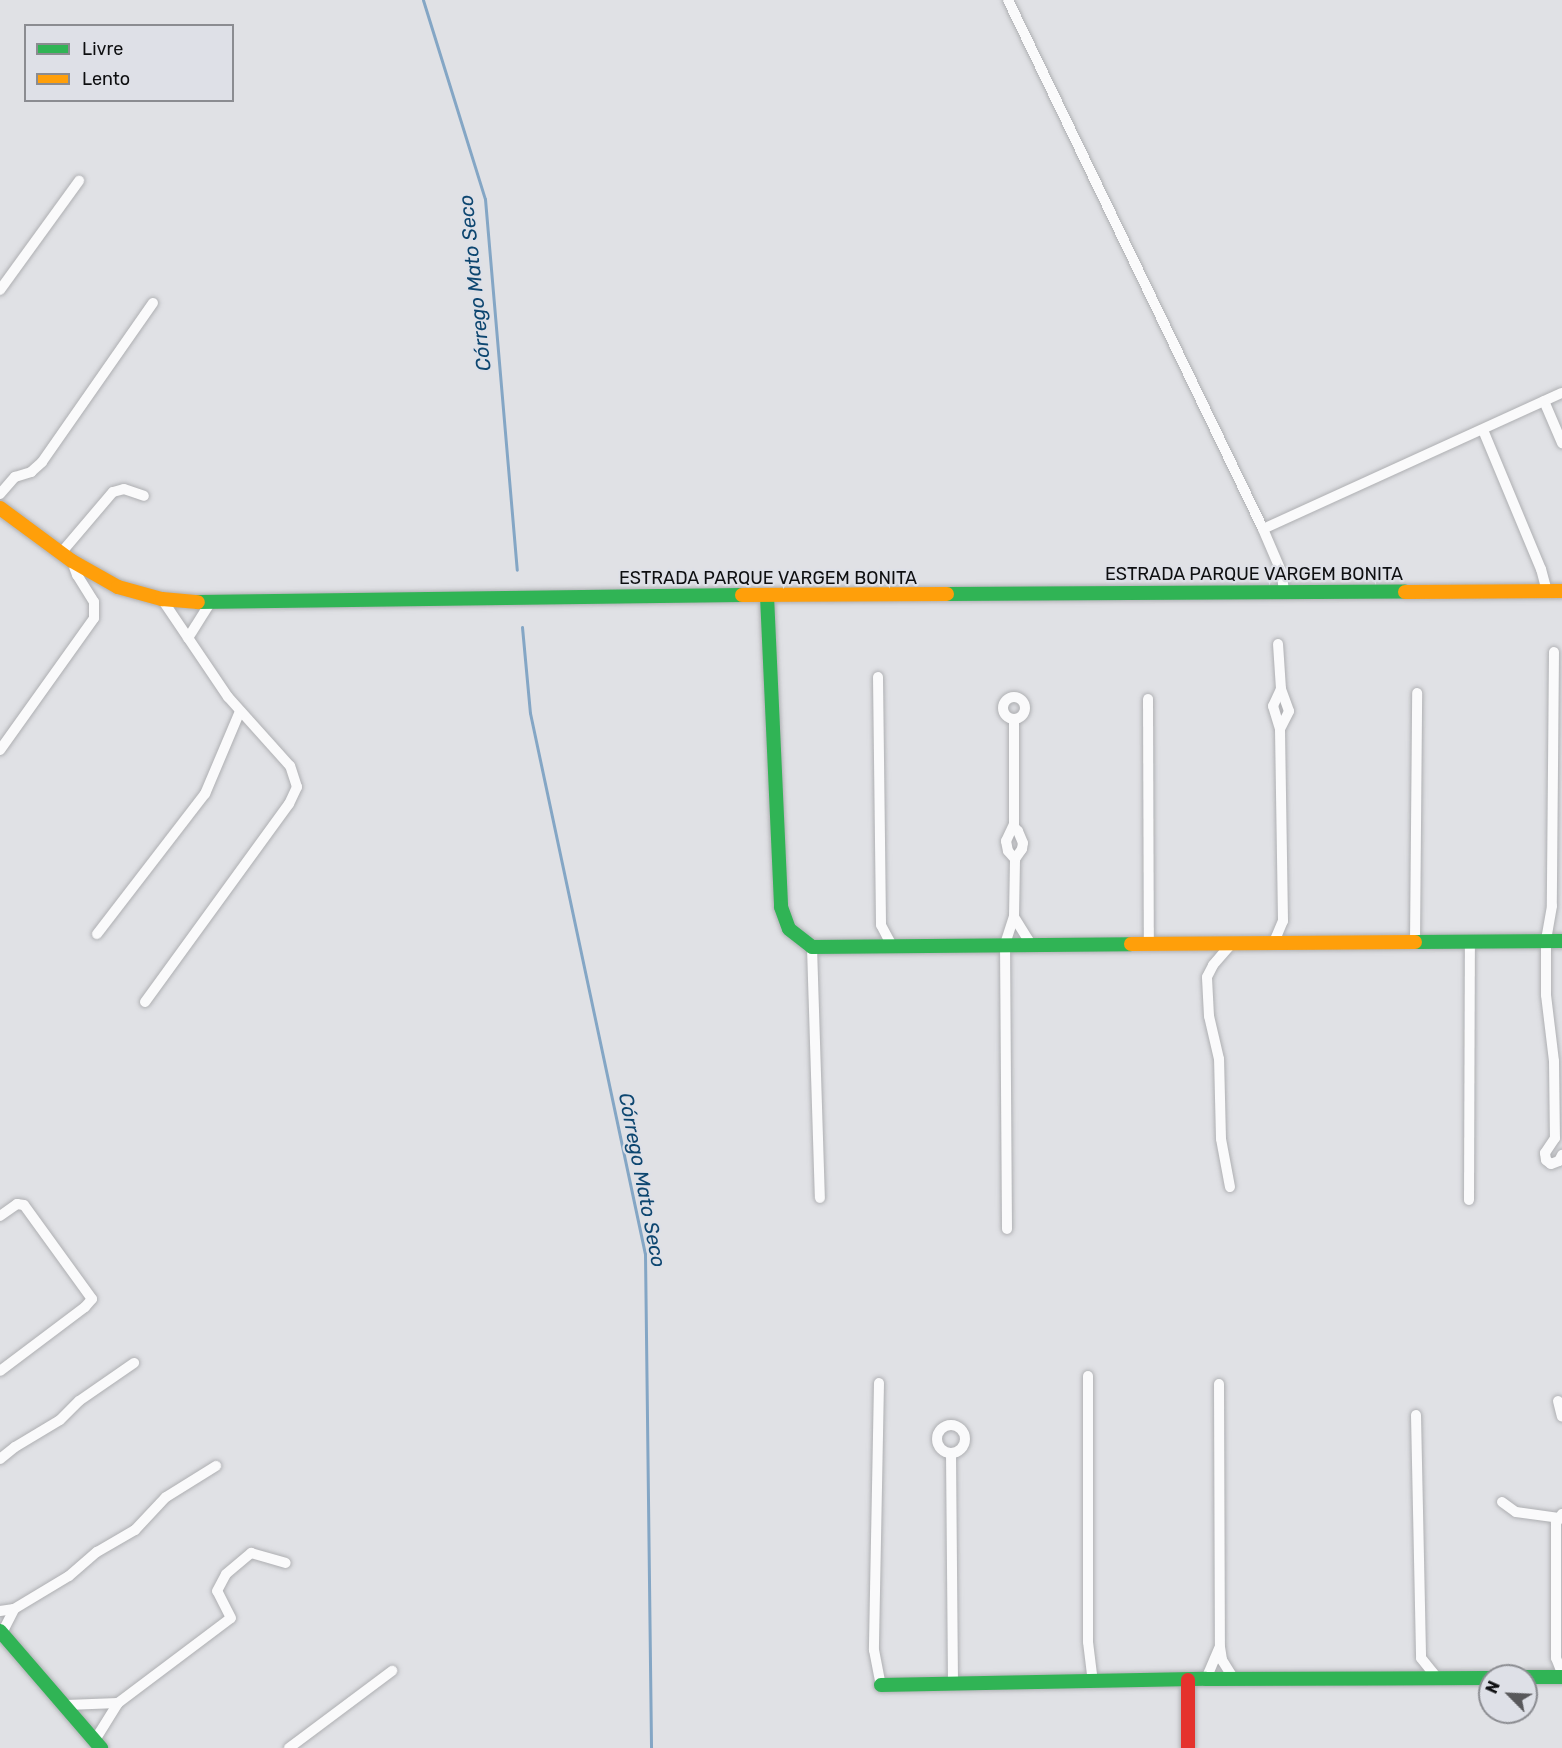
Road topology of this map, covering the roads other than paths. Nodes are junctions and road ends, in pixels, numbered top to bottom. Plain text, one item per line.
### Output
1 (1008, 0) edge
2 (79, 181) dead end
3 (0, 290) edge
4 (153, 303) dead end
5 (1562, 393) edge
6 (1544, 401) junction
7 (1483, 430) junction
8 (1562, 443) edge
9 (0, 494) edge
10 (144, 496) dead end
11 (0, 508) edge
12 (1263, 529) junction
13 (66, 557) junction
14 (1284, 591) junction
15 (1558, 591) edge
16 (767, 596) junction
17 (162, 599) junction
18 (210, 603) junction
19 (188, 638) junction
20 (1278, 644) dead end
21 (1554, 652) dead end
22 (878, 677) dead end
23 (1417, 693) dead end
24 (1148, 699) dead end
25 (240, 711) junction
26 (1014, 721) dead end
27 (0, 750) edge
28 (1014, 827) junction
29 (1015, 859) junction
30 (1014, 917) junction
31 (1283, 921) junction
32 (881, 925) junction
33 (97, 934) dead end
34 (1292, 941) junction
35 (1546, 941) junction
36 (1562, 941) edge
37 (1274, 942) junction
38 (1415, 942) junction
39 (1470, 942) junction
40 (1149, 943) junction
41 (1204, 943) junction
42 (1232, 943) junction
43 (891, 944) junction
44 (1005, 944) junction
45 (1031, 944) junction
46 (870, 945) junction
47 (812, 947) junction
48 (1213, 965) junction
49 (145, 1002) dead end
50 (1556, 1138) junction
51 (1562, 1150) edge
52 (1562, 1155) edge
53 (1230, 1187) dead end
54 (820, 1198) dead end
55 (1469, 1200) dead end
56 (0, 1216) edge
57 (1007, 1229) dead end
58 (134, 1363) dead end
59 (0, 1371) edge
60 (1088, 1376) dead end
61 (879, 1383) dead end
62 (1219, 1384) dead end
63 (1558, 1401) dead end
64 (1416, 1415) dead end
65 (1562, 1417) edge
66 (951, 1454) dead end
67 (0, 1459) edge
68 (216, 1466) dead end
69 (1502, 1502) dead end
70 (1561, 1516) edge
71 (286, 1563) dead end
72 (14, 1610) junction
73 (0, 1611) edge
74 (1, 1632) edge
75 (1220, 1647) junction
76 (1421, 1658) junction
77 (1556, 1658) junction
78 (392, 1671) dead end
79 (1562, 1673) edge
80 (1538, 1677) edge
81 (1547, 1677) junction
82 (1562, 1677) edge
83 (1407, 1678) junction
84 (1478, 1678) edge
85 (1206, 1679) junction
86 (1234, 1679) junction
87 (1438, 1679) junction
88 (1188, 1680) junction
89 (1093, 1681) junction
90 (953, 1684) junction
91 (881, 1685) joint
92 (118, 1702) junction
93 (66, 1705) junction
94 (98, 1744) edge
95 (290, 1748) edge
96 (1188, 1748) edge

1 - 12 street
2 - 3 street
4 - 9 street
5 - 6 street
6 - 7 street
6 - 8 street
7 - 12 street
7 - 15 street
10 - 13 street
11 - 13 street, ESTRADA PARQUE VARGEM BONITA
12 - 14 street
13 - 17 street, ESTRADA PARQUE VARGEM BONITA
13 - 27 street
14 - 15 street, ESTRADA PARQUE VARGEM BONITA
14 - 16 street, ESTRADA PARQUE VARGEM BONITA
16 - 18 street, ESTRADA PARQUE VARGEM BONITA
16 - 47 street
17 - 18 street, ESTRADA PARQUE VARGEM BONITA
17 - 19 street
18 - 19 street
19 - 25 street
20 - 31 street
21 - 35 street
22 - 32 street
23 - 38 street
24 - 40 street
25 - 33 street
25 - 49 street
26 - 28 street
28 - 29 street
28 - 29 street
29 - 30 street
30 - 44 street
30 - 45 street
31 - 34 street
31 - 37 street
32 - 43 street
32 - 46 street
34 - 37 street
34 - 38 street
35 - 36 street
35 - 39 street
35 - 50 street
37 - 42 street
38 - 39 street
39 - 55 street
40 - 41 street
40 - 45 street
41 - 42 street
41 - 48 street
42 - 48 street
43 - 44 street
43 - 46 street
44 - 45 street
44 - 57 street
46 - 47 street
47 - 54 street
48 - 53 street
50 - 51 street
50 - 52 street
56 - 59 street
58 - 67 street
60 - 89 street
61 - 91 street
62 - 75 street
63 - 65 street
64 - 76 street
66 - 90 street
68 - 72 street
69 - 70 street
70 - 77 street
71 - 92 street
72 - 73 street
72 - 74 street
74 - 93 street
75 - 85 street
75 - 86 street
76 - 83 street
76 - 87 street
77 - 79 street
77 - 81 street
78 - 95 street
80 - 81 street
81 - 82 street
83 - 86 street
83 - 87 street
84 - 87 street
85 - 86 street
85 - 88 street
88 - 89 street
88 - 96 street
89 - 90 street
90 - 91 street
92 - 93 street
92 - 94 street
93 - 94 street

